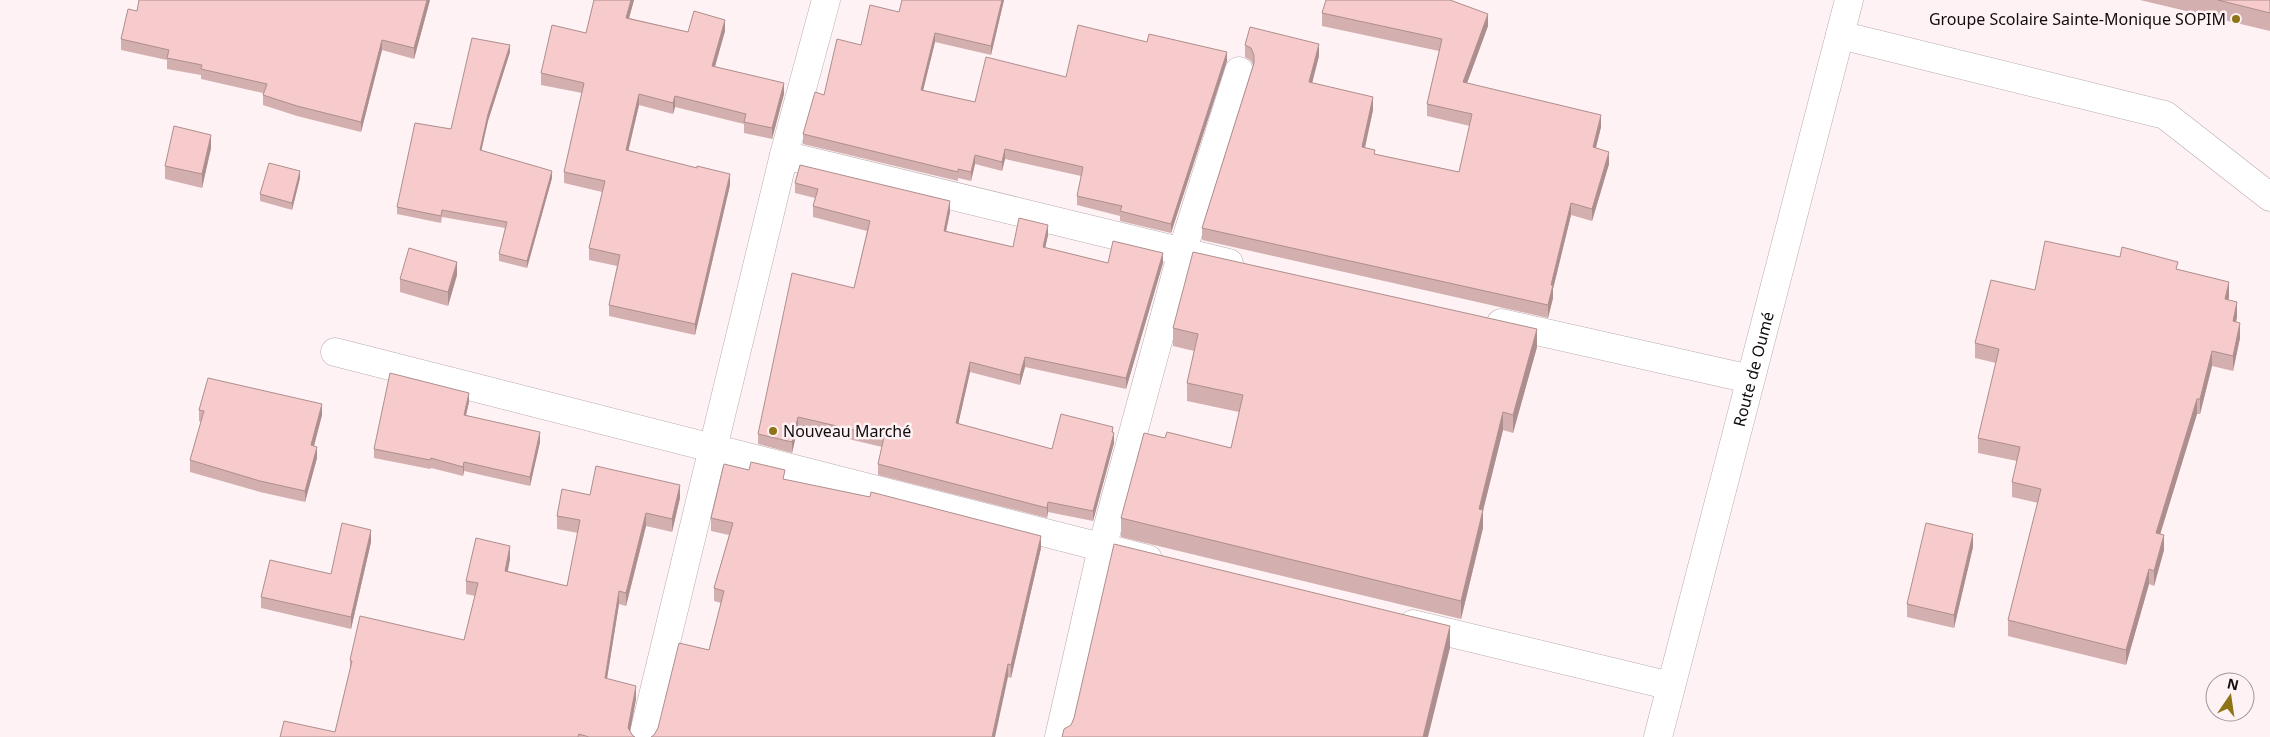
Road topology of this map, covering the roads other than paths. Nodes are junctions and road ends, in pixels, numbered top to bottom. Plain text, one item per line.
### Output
1 (826, 0) edge
2 (1849, 0) edge
3 (1840, 35) junction
4 (1239, 71) dead end
5 (784, 155) junction
6 (2270, 197) edge
7 (1182, 252) junction
8 (1249, 267) edge
9 (1480, 319) edge
10 (335, 352) dead end
11 (1750, 379) junction
12 (714, 448) junction
13 (1102, 548) junction
14 (1170, 565) edge
15 (1392, 618) edge
16 (1671, 686) junction
17 (643, 737) edge
18 (1059, 737) edge
19 (1658, 737) edge

1 - 5 street
2 - 3 street, Route de Oumé
3 - 6 street
3 - 11 street, Route de Oumé
4 - 7 street
5 - 7 street
5 - 12 street
7 - 8 street
7 - 13 street
9 - 11 street
10 - 12 street
11 - 16 street, Route de Oumé
12 - 13 street
12 - 17 street
13 - 14 street
13 - 18 street
15 - 16 street
16 - 19 street, Route de Oumé

